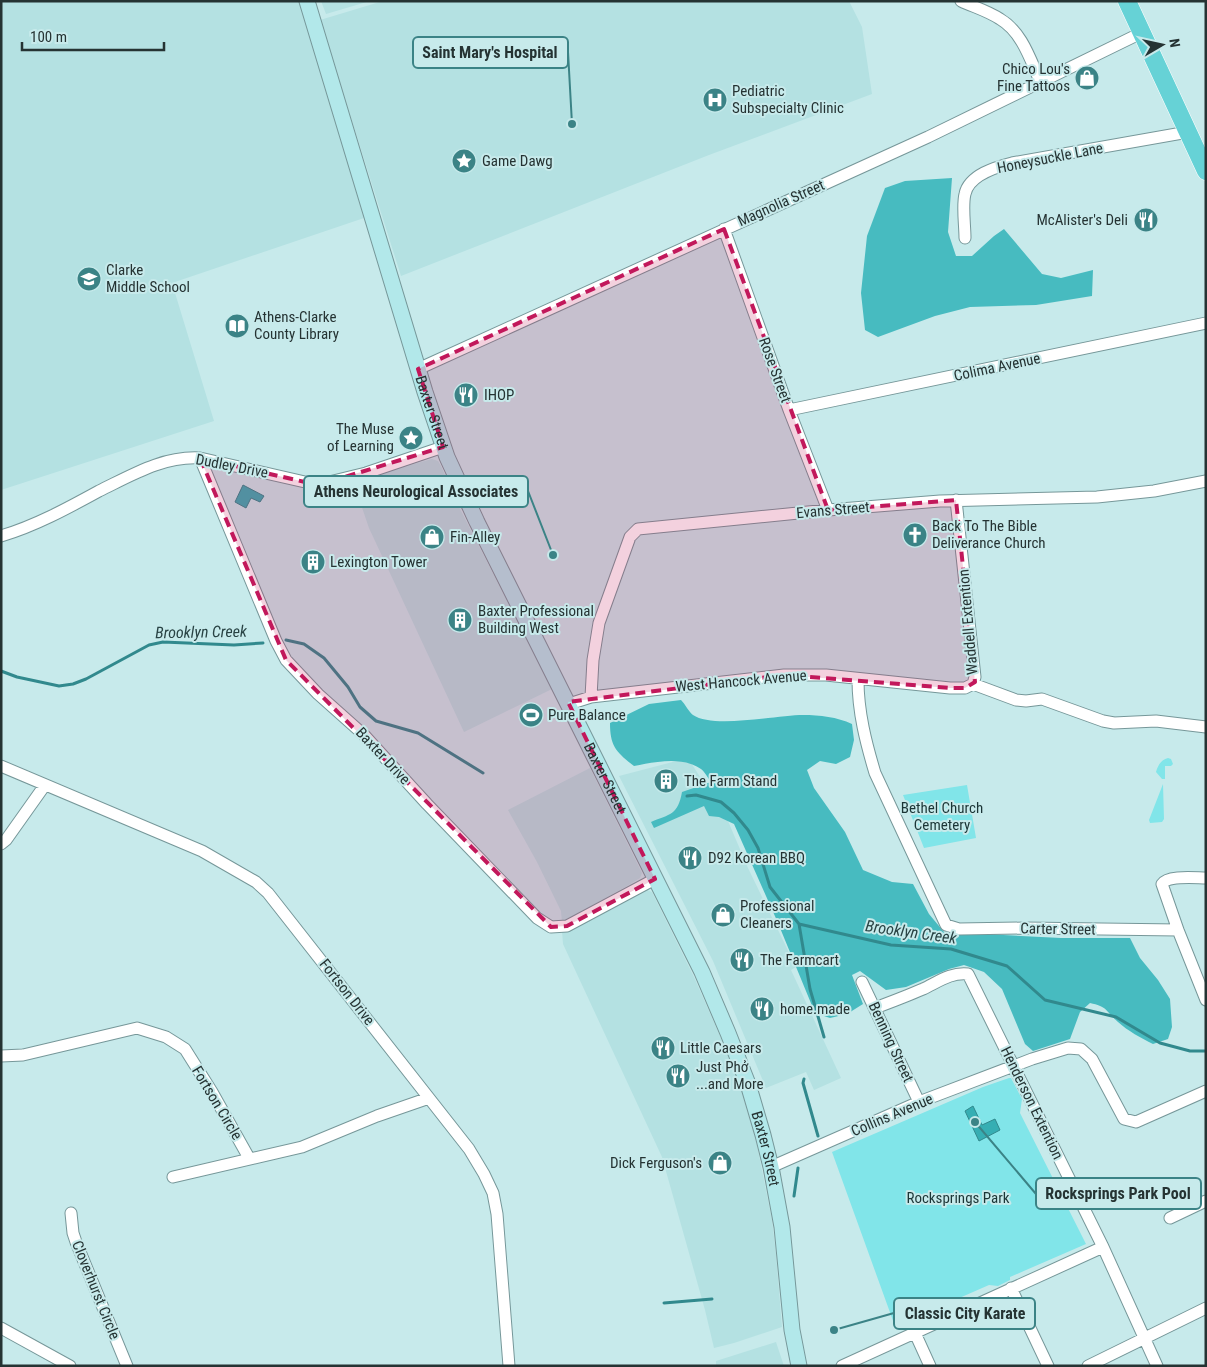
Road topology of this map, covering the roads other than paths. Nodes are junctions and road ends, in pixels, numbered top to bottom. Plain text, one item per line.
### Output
1 (307, 1) edge
2 (961, 1) edge
3 (1126, 1) edge
4 (1141, 33) junction
5 (1040, 81) junction
6 (1188, 132) junction
7 (1206, 171) edge
8 (724, 228) junction
9 (965, 238) dead end
10 (1206, 323) edge
11 (418, 369) junction
12 (789, 410) junction
13 (443, 448) junction
14 (200, 458) junction
15 (1206, 481) edge
16 (956, 500) junction
17 (828, 510) junction
18 (1, 536) edge
19 (858, 680) junction
20 (973, 684) junction
21 (591, 697) junction
22 (569, 704) junction
23 (1206, 727) edge
24 (1, 766) edge
25 (45, 786) junction
26 (1, 844) edge
27 (1206, 878) edge
28 (656, 879) junction
29 (1178, 930) junction
30 (862, 982) dead end
31 (1206, 1000) edge
32 (875, 1008) junction
33 (1, 1056) edge
34 (1014, 1066) junction
35 (1206, 1091) edge
36 (429, 1098) junction
37 (919, 1102) junction
38 (249, 1158) junction
39 (771, 1167) junction
40 (174, 1177) dead end
41 (1206, 1201) edge
42 (71, 1213) dead end
43 (1170, 1218) dead end
44 (1103, 1248) junction
45 (1011, 1288) junction
46 (1206, 1308) edge
47 (1, 1328) edge
48 (915, 1333) junction
49 (1146, 1338) junction
50 (70, 1366) edge
51 (127, 1366) edge
52 (509, 1366) edge
53 (798, 1366) edge
54 (842, 1366) edge
55 (930, 1366) edge
56 (1048, 1366) edge
57 (1088, 1366) edge
58 (1157, 1366) edge

1 - 11 main road, Baxter Street
2 - 5 street
3 - 4 main road
4 - 5 street, Magnolia Street
4 - 6 main road
5 - 8 street, Magnolia Street
6 - 7 main road
6 - 9 street, Honeysuckle Lane
8 - 11 street, Magnolia Street
8 - 12 street, Rose Street
10 - 12 street, Colima Avenue
11 - 13 main road, Baxter Street
12 - 17 street, Rose Street
13 - 14 street, Dudley Drive
13 - 22 main road, Baxter Street
14 - 18 street, Dudley Drive
14 - 28 street, Baxter Drive
15 - 16 street, Evans Street
16 - 17 street, Evans Street
16 - 20 street, Waddell Extention
17 - 21 street, Evans Street
19 - 20 street, West Hancock Avenue
19 - 21 street, West Hancock Avenue
19 - 29 street, Carter Street
20 - 23 street
21 - 22 street, West Hancock Avenue
22 - 28 main road, Baxter Street
24 - 25 street, Fortson Drive
25 - 26 street
25 - 36 street, Fortson Drive
27 - 29 street
28 - 39 main road, Baxter Street
29 - 31 street
30 - 32 street, Benning Street
32 - 34 street, Henderson Extention
32 - 37 street, Benning Street
33 - 38 street, Fortson Circle
34 - 35 street, Collins Avenue
34 - 37 street, Collins Avenue
34 - 44 street, Henderson Extention
36 - 38 street
36 - 52 street, Fortson Drive
37 - 39 street, Collins Avenue
38 - 40 street
39 - 53 main road, Baxter Street
41 - 43 street
42 - 51 street, Cloverhurst Circle
44 - 45 street
44 - 49 street, Henderson Extention
45 - 48 street
45 - 56 street
46 - 49 street
47 - 50 street
48 - 54 street
48 - 55 street
49 - 57 street
49 - 58 street, Henderson Extention

